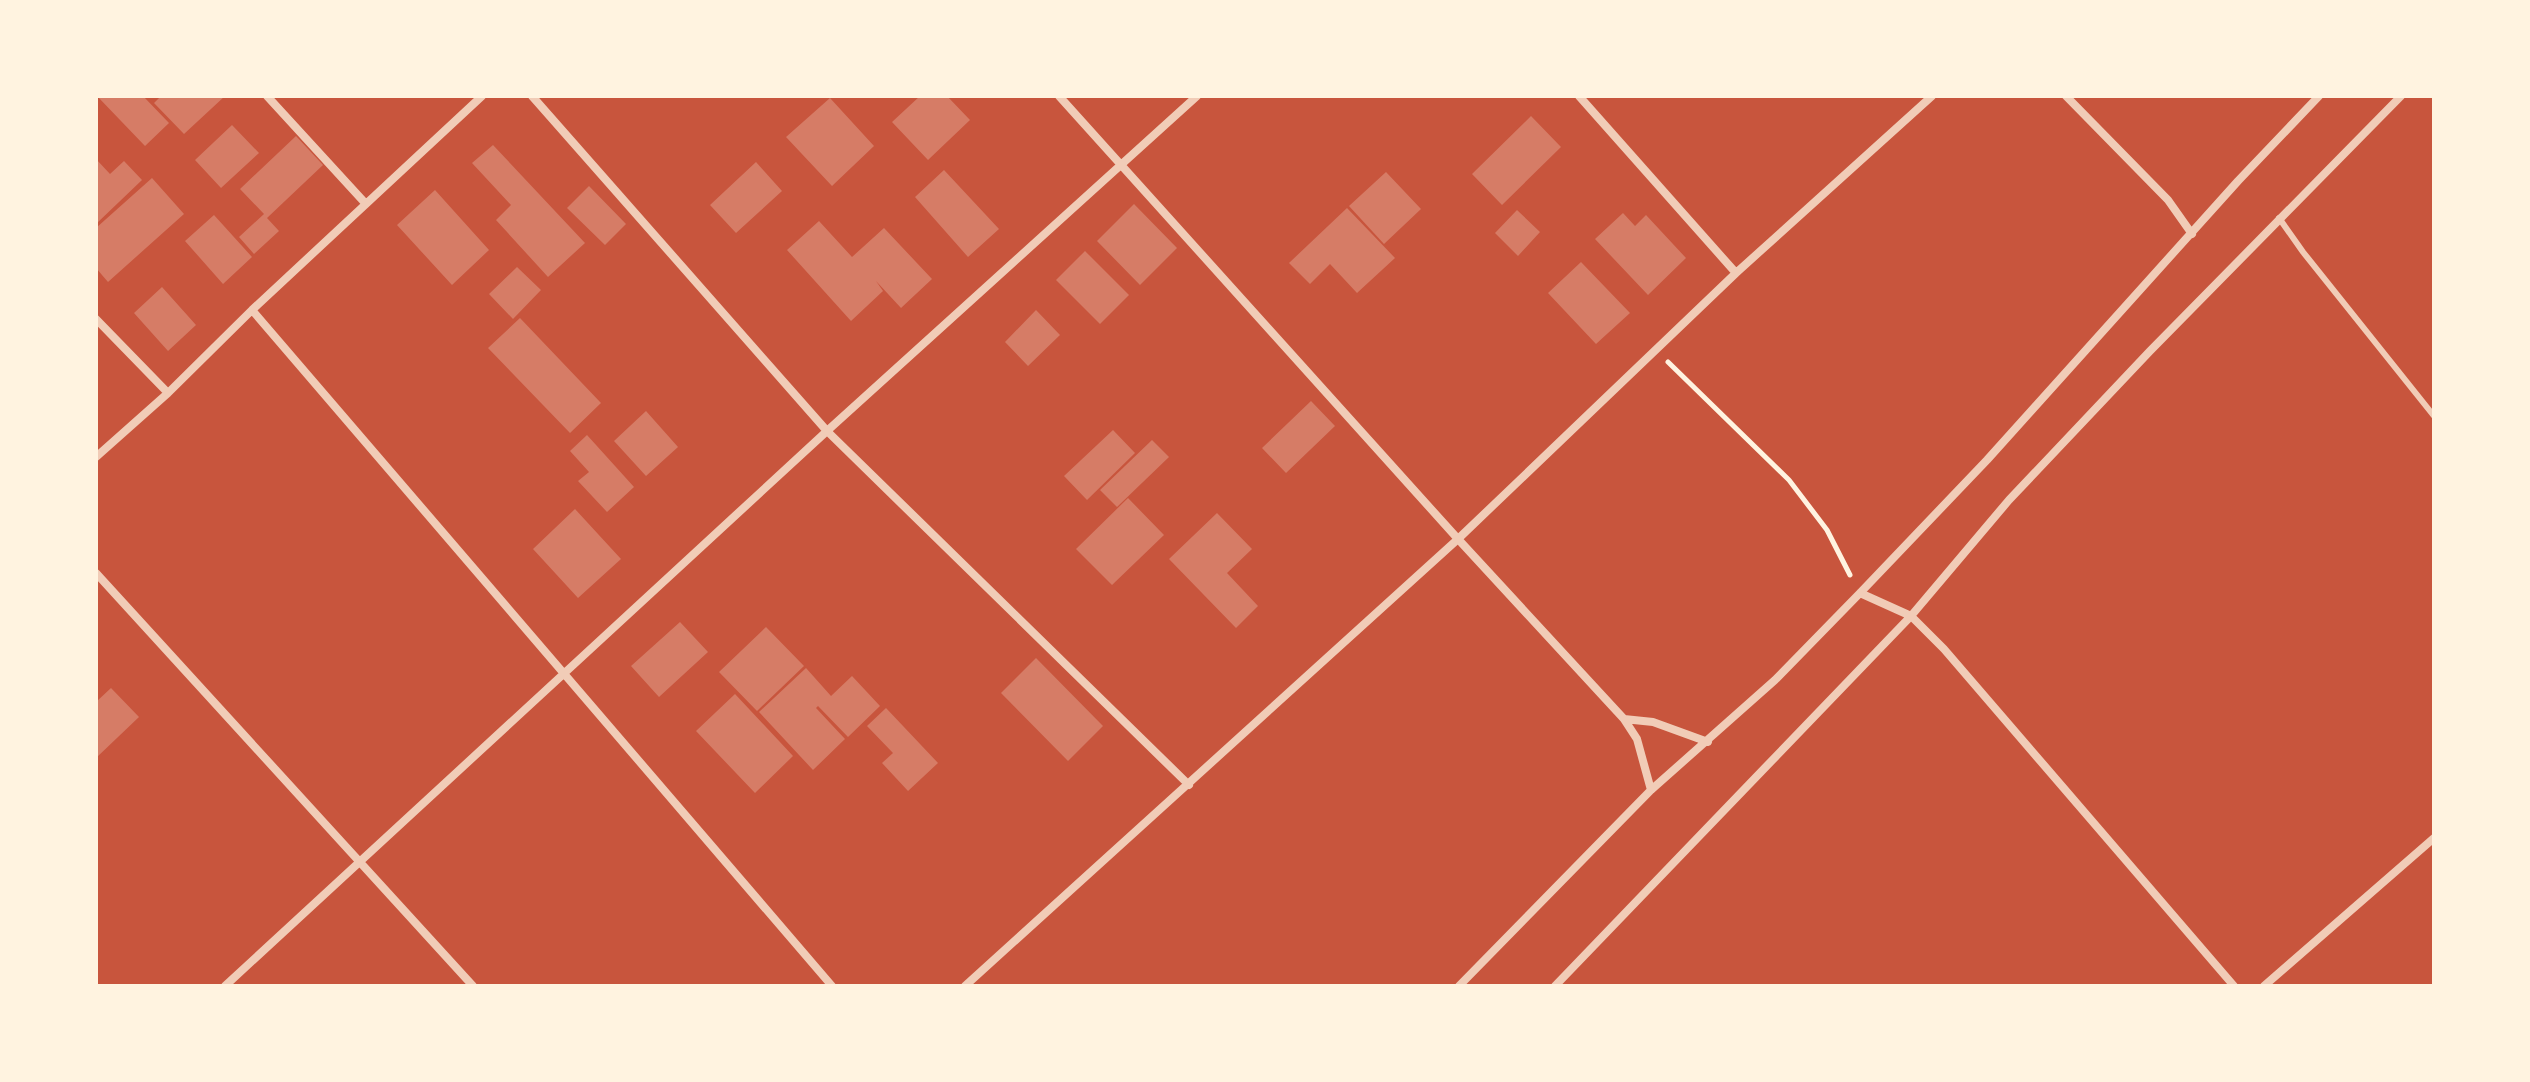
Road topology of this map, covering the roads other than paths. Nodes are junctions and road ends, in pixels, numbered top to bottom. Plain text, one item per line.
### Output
1 (267, 96) edge
2 (482, 96) edge
3 (532, 96) edge
4 (1059, 96) edge
5 (1197, 96) edge
6 (1579, 96) edge
7 (1932, 96) edge
8 (2066, 96) edge
9 (2319, 96) edge
10 (2401, 96) edge
11 (1121, 164) junction
12 (366, 204) junction
13 (2279, 218) junction
14 (2192, 234) junction
15 (1736, 273) junction
16 (252, 310) junction
17 (96, 319) edge
18 (168, 393) junction
19 (2434, 416) edge
20 (827, 431) junction
21 (96, 457) edge
22 (1458, 539) junction
23 (96, 573) edge
24 (1860, 593) junction
25 (1911, 616) junction
26 (563, 676) junction
27 (1624, 719) junction
28 (1708, 742) junction
29 (1189, 785) junction
30 (1651, 790) junction
31 (2434, 838) edge
32 (359, 863) junction
33 (225, 986) edge
34 (473, 986) edge
35 (832, 986) edge
36 (965, 986) edge
37 (1459, 986) edge
38 (1555, 986) edge
39 (2234, 986) edge
40 (2264, 986) edge

1 - 12 street
2 - 12 street
3 - 20 street
4 - 11 street
5 - 11 street
6 - 15 street
7 - 15 street
8 - 14 street
9 - 14 street
10 - 13 street
11 - 20 street
11 - 22 street
12 - 16 street
13 - 19 lane
13 - 25 street
14 - 24 street
15 - 22 street
16 - 18 street
16 - 26 street
17 - 18 street
18 - 21 street
20 - 26 street
20 - 29 street
22 - 27 street
22 - 29 street
23 - 32 street
24 - 25 street
24 - 28 street
25 - 38 street
25 - 39 street
26 - 32 street
26 - 35 street
27 - 28 street
27 - 30 street
28 - 30 street
29 - 36 street
30 - 37 street
31 - 40 street
32 - 33 street
32 - 34 street

